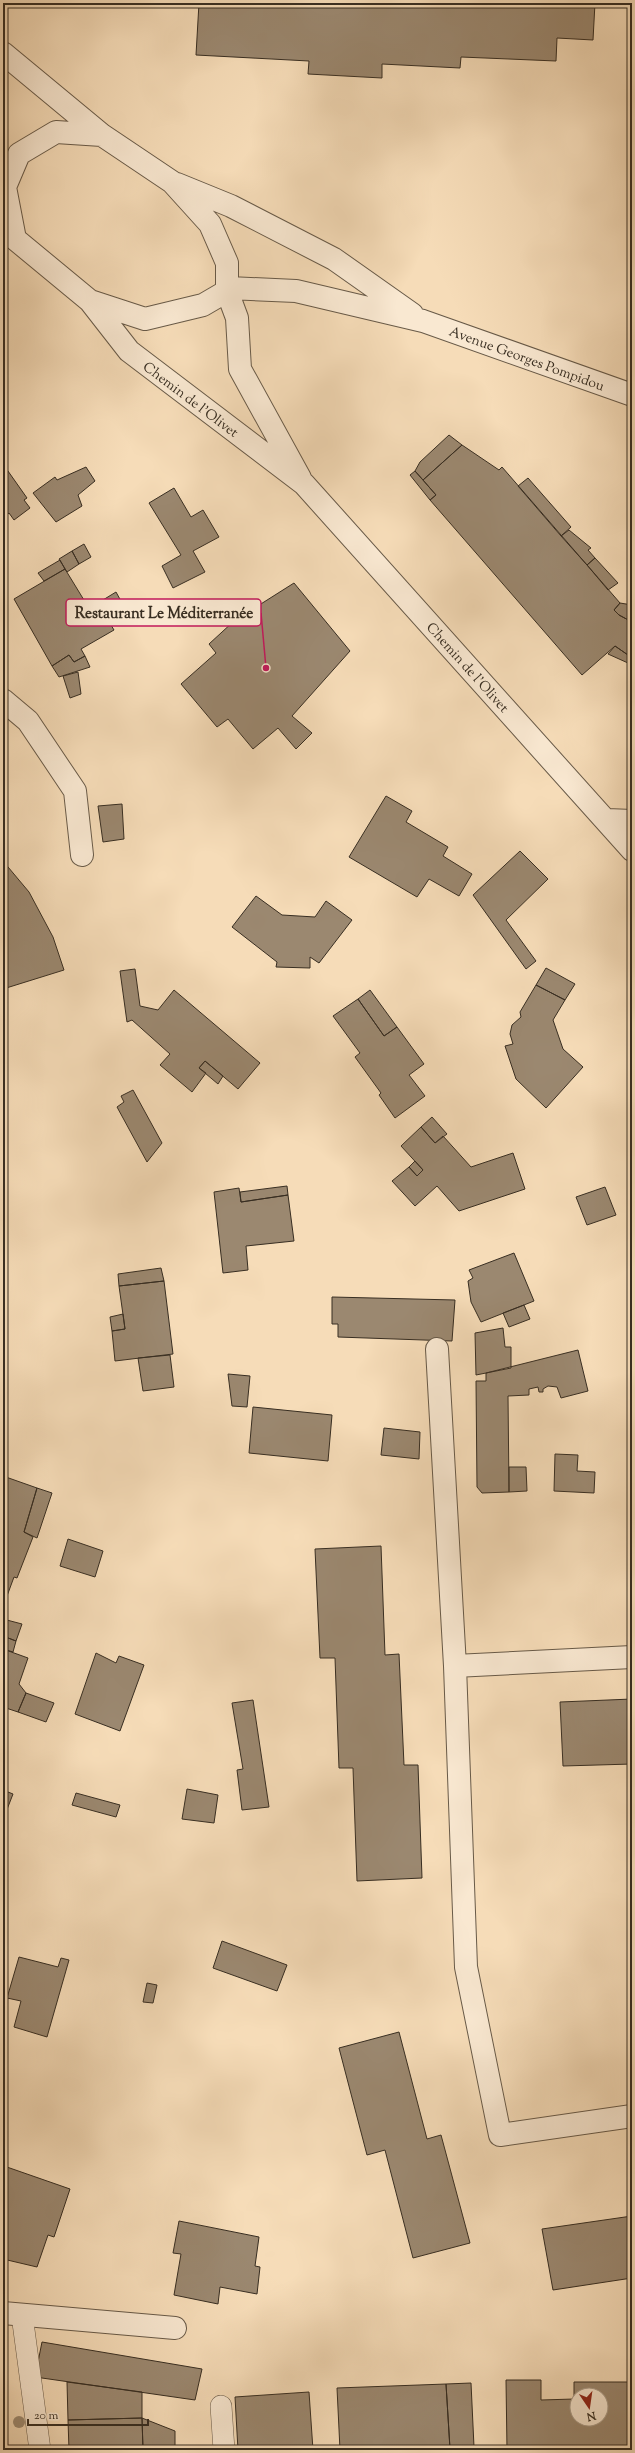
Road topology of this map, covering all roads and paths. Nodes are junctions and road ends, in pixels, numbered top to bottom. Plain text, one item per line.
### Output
1 (3, 53) edge
2 (102, 135) junction
3 (172, 182) junction
4 (9, 233) edge
5 (228, 289) junction
6 (90, 301) junction
7 (423, 321) junction
8 (632, 395) edge
9 (304, 484) junction
10 (3, 700) edge
11 (607, 820) junction
12 (632, 821) edge
13 (632, 850) edge
14 (82, 855) dead end
15 (437, 1349) dead end
16 (632, 1656) edge
17 (455, 1666) junction
18 (632, 2116) edge
19 (13, 2314) edge
20 (175, 2328) dead end
21 (221, 2406) dead end
22 (40, 2450) edge
23 (224, 2450) edge

1 - 2 street
2 - 3 street
2 - 4 street
3 - 5 street, Chemin de l'Olivet
3 - 7 street, Avenue Georges Pompidou
4 - 6 street
5 - 6 street
5 - 7 street, Avenue Georges Pompidou
5 - 9 street, Chemin de l'Olivet
6 - 9 street, Chemin de l'Olivet
7 - 8 street, Avenue Georges Pompidou
9 - 11 street, Chemin de l'Olivet
10 - 14 street
11 - 12 street
11 - 13 street, Chemin de l'Olivet
15 - 17 street
16 - 17 street
17 - 18 street
19 - 20 street
19 - 22 lane
21 - 23 lane

